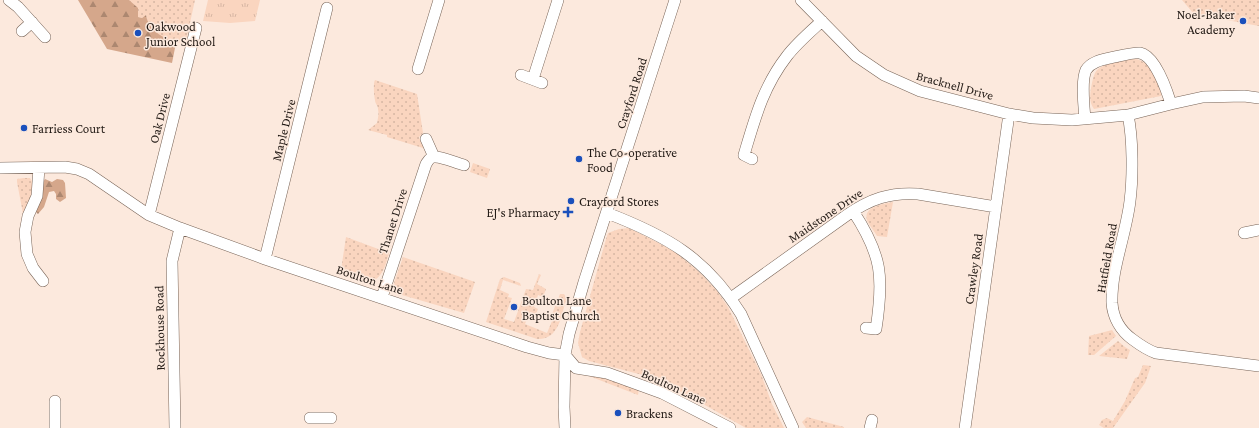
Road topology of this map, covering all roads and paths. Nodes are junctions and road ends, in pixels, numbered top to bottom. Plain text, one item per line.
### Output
1 (9, 0) edge
2 (439, 0) edge
3 (558, 0) edge
4 (675, 0) edge
5 (801, 0) edge
6 (327, 8) dead end
7 (822, 21) junction
8 (32, 22) junction
9 (196, 28) dead end
10 (22, 31) dead end
11 (45, 37) dead end
12 (418, 69) dead end
13 (521, 75) dead end
14 (1259, 98) edge
15 (1171, 104) junction
16 (1009, 114) junction
17 (1128, 115) junction
18 (1085, 119) junction
19 (426, 139) dead end
20 (434, 157) junction
21 (752, 159) dead end
22 (464, 165) dead end
23 (0, 168) edge
24 (39, 168) junction
25 (996, 207) junction
26 (853, 211) junction
27 (607, 213) junction
28 (149, 215) junction
29 (180, 228) junction
30 (1259, 230) edge
31 (1244, 233) dead end
32 (265, 259) junction
33 (43, 281) dead end
34 (382, 298) junction
35 (731, 298) junction
36 (866, 328) dead end
37 (564, 355) junction
38 (1259, 366) edge
39 (55, 400) dead end
40 (55, 428) edge
41 (175, 428) edge
42 (565, 428) edge
43 (730, 428) edge
44 (794, 428) edge
45 (964, 428) edge

1 - 8 street
2 - 12 street
3 - 13 street
4 - 27 street, Crayford Road
5 - 7 street, Bracknell Drive
6 - 32 street, Maple Drive
7 - 16 street, Bracknell Drive
7 - 21 street
8 - 10 street
8 - 11 street
9 - 28 street, Oak Drive
14 - 15 street, Bracknell Drive
15 - 17 street, Bracknell Drive
15 - 18 street
16 - 18 street, Bracknell Drive
16 - 25 street, Crawley Road
17 - 18 street, Bracknell Drive
17 - 38 street, Hatfield Road
19 - 20 street
20 - 22 street
20 - 34 street, Thanet Drive
23 - 24 street, Boulton Lane
24 - 28 street, Boulton Lane
24 - 33 street
25 - 26 street, Maidstone Drive
25 - 45 street, Crawley Road
26 - 35 street, Maidstone Drive
26 - 36 street
27 - 35 street
27 - 37 street, Crayford Road
28 - 29 street, Boulton Lane
29 - 32 street, Boulton Lane
29 - 41 street, Rockhouse Road
30 - 31 street
32 - 34 street, Boulton Lane
34 - 37 street, Boulton Lane
35 - 44 street
37 - 42 street, Crayford Road
37 - 43 street, Boulton Lane
39 - 40 street

